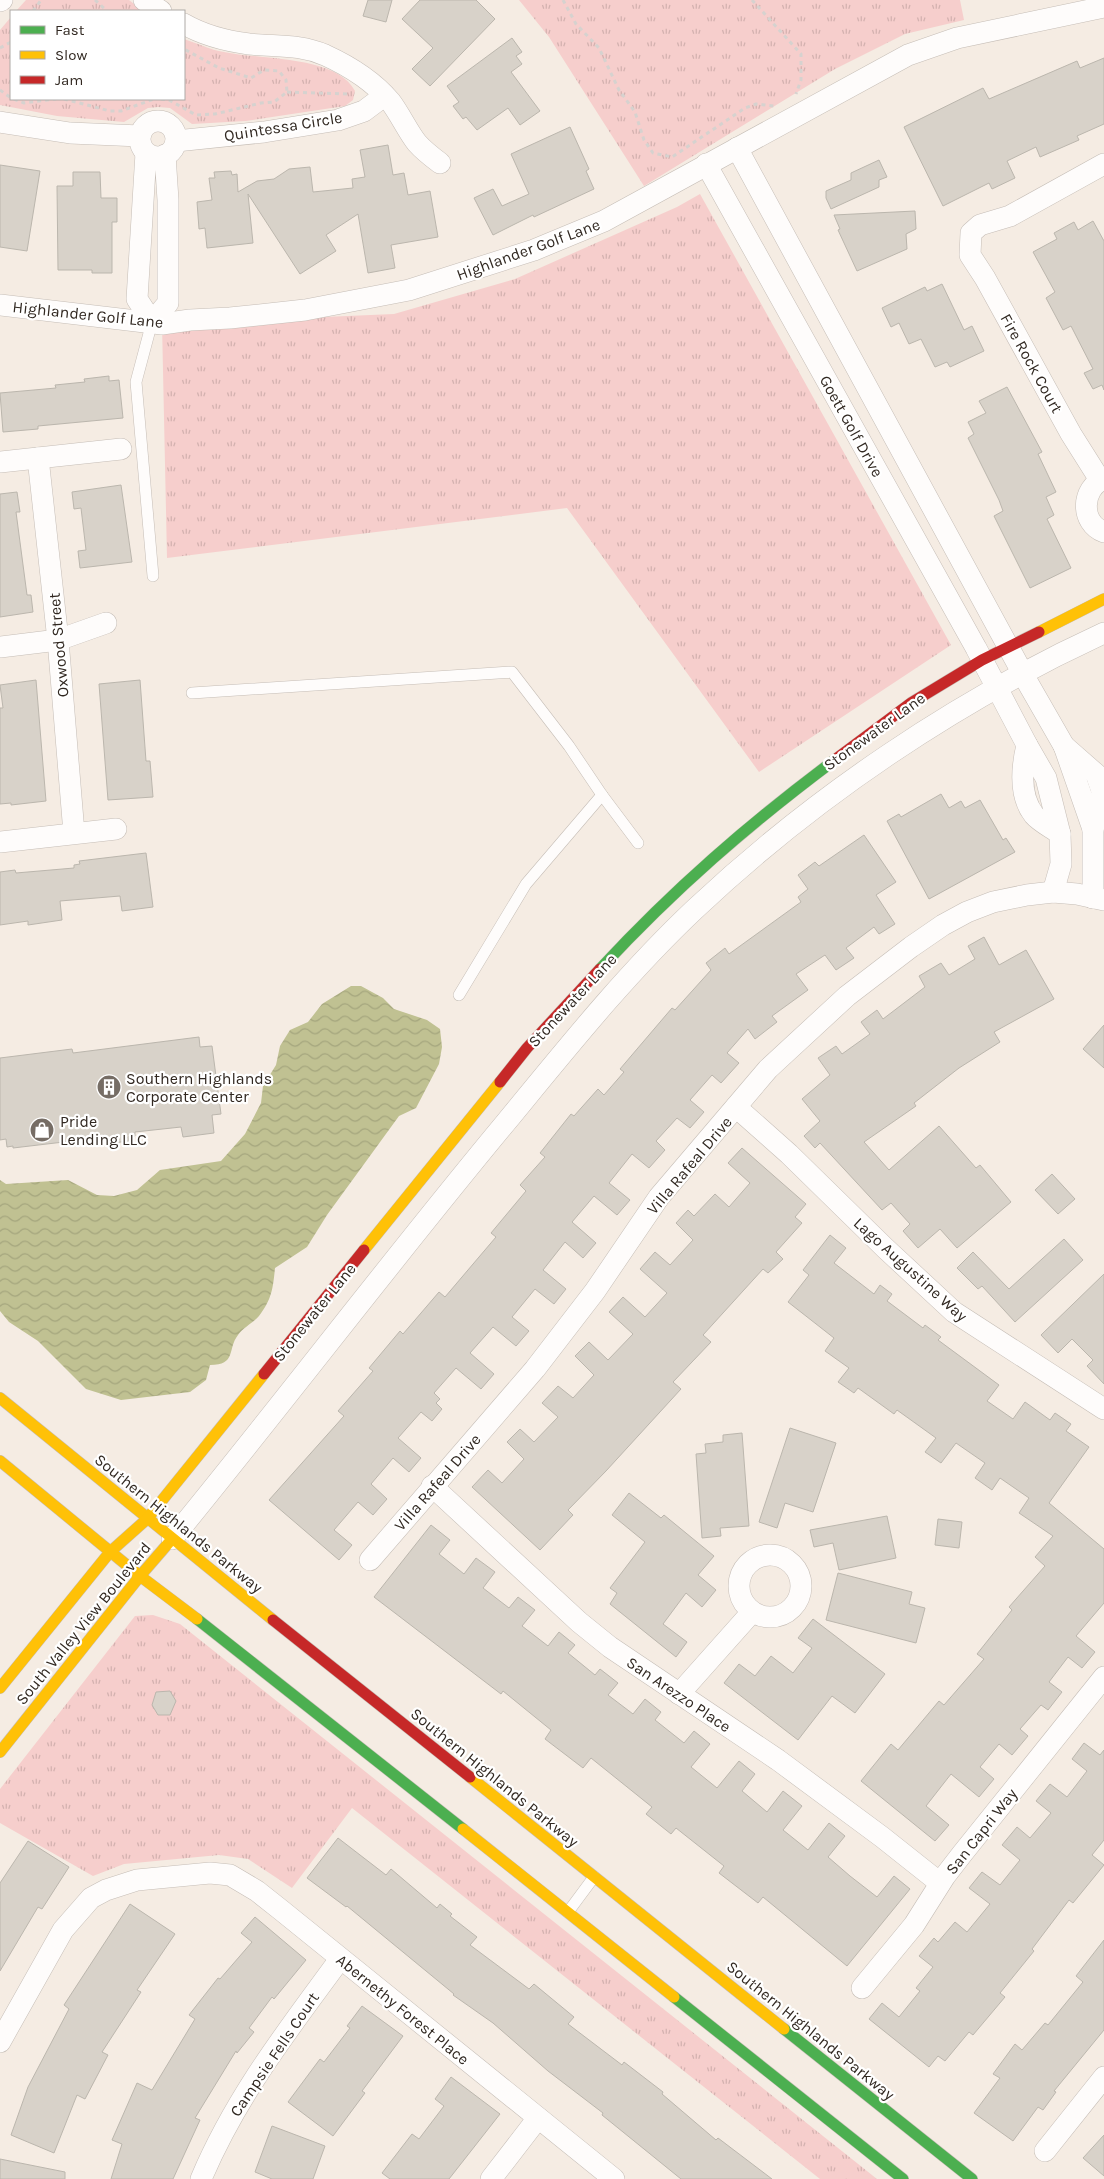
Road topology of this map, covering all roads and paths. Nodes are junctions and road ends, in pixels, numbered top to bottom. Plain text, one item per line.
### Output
1 (95, 0) edge
2 (144, 0) edge
3 (563, 0) edge
4 (752, 0) edge
5 (1104, 7) edge
6 (106, 10) edge
7 (159, 10) edge
8 (185, 25) edge
9 (185, 50) edge
10 (287, 92) junction
11 (384, 96) junction
12 (795, 96) dead end
13 (17, 100) edge
14 (48, 100) edge
15 (68, 100) edge
16 (151, 100) edge
17 (169, 100) edge
18 (775, 106) dead end
19 (0, 122) edge
20 (157, 146) junction
21 (738, 148) junction
22 (440, 163) dead end
23 (706, 164) junction
24 (1104, 164) edge
25 (142, 217) junction
26 (168, 218) junction
27 (0, 305) edge
28 (152, 322) junction
29 (121, 449) dead end
30 (38, 458) junction
31 (0, 462) edge
32 (1102, 479) edge
33 (1104, 532) edge
34 (153, 576) dead end
35 (1104, 599) edge
36 (106, 623) dead end
37 (1104, 633) edge
38 (58, 640) junction
39 (0, 647) edge
40 (1008, 647) junction
41 (982, 660) junction
42 (1022, 673) junction
43 (997, 689) junction
44 (192, 693) dead end
45 (602, 795) junction
46 (116, 829) dead end
47 (74, 833) junction
48 (0, 842) edge
49 (638, 843) dead end
50 (1053, 892) junction
51 (1099, 899) edge
52 (459, 995) dead end
53 (538, 1057) junction
54 (736, 1108) junction
55 (0, 1398) edge
56 (1104, 1410) edge
57 (0, 1461) edge
58 (432, 1486) junction
59 (147, 1519) junction
60 (172, 1539) junction
61 (110, 1552) junction
62 (370, 1560) dead end
63 (140, 1576) junction
64 (752, 1612) dead end
65 (1104, 1677) edge
66 (0, 1688) edge
67 (679, 1694) junction
68 (0, 1752) edge
69 (594, 1877) junction
70 (940, 1883) junction
71 (568, 1912) junction
72 (340, 1959) junction
73 (862, 1988) dead end
74 (0, 2042) edge
75 (1102, 2082) edge
76 (538, 2118) junction
77 (1045, 2150) dead end
78 (201, 2179) edge
79 (491, 2179) edge
80 (614, 2179) edge
81 (903, 2179) edge
82 (972, 2179) edge

1 - 6 path
2 - 7 street
3 - 18 path
4 - 12 path
5 - 21 street, Highlander Golf Lane
8 - 11 street
9 - 10 path
10 - 11 path
10 - 17 path
11 - 20 street, Quintessa Circle
11 - 22 street
13 - 14 path
15 - 16 path
19 - 20 street, Quintessa Circle
20 - 25 street
20 - 26 street
21 - 23 street, Highlander Golf Lane
21 - 40 street, Goett Golf Drive
23 - 28 street, Highlander Golf Lane
23 - 41 street, Goett Golf Drive
24 - 32 street, Fire Rock Court
25 - 26 street
25 - 28 street
26 - 28 street
27 - 28 street, Highlander Golf Lane
28 - 34 lane
29 - 30 street
30 - 31 street
30 - 38 street, Oxwood Street
32 - 33 street, Fire Rock Court
35 - 40 main road, Stonewater Lane
36 - 38 street
37 - 42 street, Stonewater Lane
38 - 39 street
38 - 47 street, Oxwood Street
40 - 41 main road, Stonewater Lane
40 - 42 street, Goett Golf Drive
41 - 43 street, Goett Golf Drive
41 - 53 main road, Stonewater Lane
42 - 43 street, Stonewater Lane
42 - 51 street, Goett Golf Drive
43 - 50 street, Goett Golf Drive
43 - 53 street, Stonewater Lane
44 - 45 lane
45 - 49 lane
45 - 52 lane
46 - 47 street
47 - 48 street
50 - 51 street, Villa Rafeal Drive
50 - 54 street, Villa Rafeal Drive
53 - 59 main road, Stonewater Lane
53 - 60 street, Stonewater Lane
54 - 56 street, Lago Augustine Way
54 - 58 street, Villa Rafeal Drive
55 - 59 main road, Southern Highlands Parkway
57 - 61 main road
58 - 62 street, Villa Rafeal Drive
58 - 67 street, San Arezzo Place
59 - 60 main road, Southern Highlands Parkway
59 - 61 main road, South Valley View Boulevard
60 - 63 main road, South Valley View Boulevard
60 - 69 main road, Southern Highlands Parkway
61 - 63 main road
61 - 66 main road, South Valley View Boulevard
63 - 68 main road, South Valley View Boulevard
63 - 71 main road
64 - 67 street
65 - 70 street, San Capri Way
67 - 70 street, San Arezzo Place
69 - 71 lane
69 - 82 main road, Southern Highlands Parkway
70 - 73 street, San Capri Way
71 - 81 main road
72 - 74 street, Abernethy Forest Place
72 - 76 street, Abernethy Forest Place
72 - 78 street, Campsie Fells Court
75 - 77 street
76 - 79 street
76 - 80 street, Abernethy Forest Place

